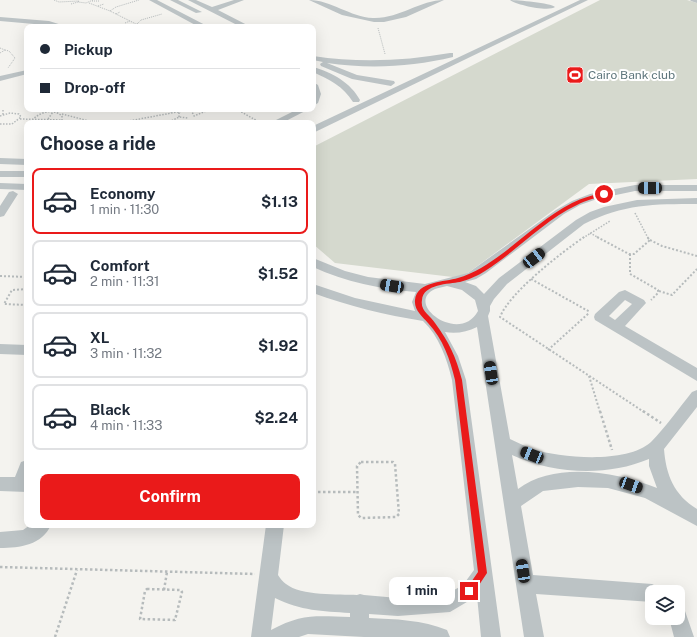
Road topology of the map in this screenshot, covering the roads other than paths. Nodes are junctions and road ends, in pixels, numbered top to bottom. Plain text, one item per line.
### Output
1 (152, 0) edge
2 (173, 0) edge
3 (191, 0) edge
4 (241, 0) edge
5 (312, 0) edge
6 (331, 0) edge
7 (441, 0) edge
8 (513, 0) edge
9 (567, 0) edge
10 (585, 0) edge
11 (693, 0) edge
12 (697, 1) edge
13 (522, 3) junction
14 (321, 4) junction
15 (552, 7) junction
16 (211, 10) junction
17 (535, 15) junction
18 (207, 17) dead end
19 (0, 19) edge
20 (0, 24) edge
21 (52, 24) edge
22 (198, 24) edge
23 (241, 24) edge
24 (24, 26) edge
25 (450, 55) junction
26 (316, 58) edge
27 (316, 59) edge
28 (378, 64) junction
29 (423, 68) dead end
30 (316, 70) edge
31 (24, 73) edge
32 (378, 74) dead end
33 (0, 79) edge
34 (24, 79) edge
35 (0, 84) edge
36 (377, 90) dead end
37 (356, 100) dead end
38 (299, 112) edge
39 (281, 120) edge
40 (316, 129) edge
41 (0, 161) edge
42 (24, 162) edge
43 (0, 174) edge
44 (24, 174) edge
45 (0, 186) edge
46 (24, 187) edge
47 (697, 188) edge
48 (13, 194) dead end
49 (697, 201) edge
50 (0, 214) edge
51 (316, 264) edge
52 (447, 282) junction
53 (426, 288) junction
54 (316, 289) edge
55 (483, 310) junction
56 (428, 319) junction
57 (616, 327) junction
58 (0, 349) edge
59 (24, 350) edge
60 (697, 375) edge
61 (697, 396) edge
62 (502, 443) junction
63 (656, 447) junction
64 (0, 484) edge
65 (23, 485) edge
66 (512, 503) junction
67 (679, 507) junction
68 (697, 518) edge
69 (39, 528) edge
70 (275, 528) edge
71 (0, 540) edge
72 (483, 573) junction
73 (269, 577) junction
74 (525, 584) junction
75 (645, 593) edge
76 (360, 603) junction
77 (680, 625) edge
78 (359, 627) junction
79 (261, 637) edge
80 (278, 637) edge
81 (440, 637) edge
82 (491, 637) edge
83 (534, 637) edge
84 (684, 637) edge

1 - 22 street
2 - 18 street
3 - 16 street
4 - 16 street
5 - 14 street
6 - 14 street
7 - 14 street
8 - 13 street
9 - 15 street
10 - 40 street
11 - 12 street
13 - 15 street
13 - 17 street
15 - 17 street
16 - 23 street
17 - 25 street
19 - 21 street
20 - 24 street
25 - 28 street
25 - 29 street
26 - 28 street
27 - 36 street
28 - 32 street
30 - 37 street
31 - 33 street
34 - 35 street
38 - 39 street
41 - 42 street
43 - 44 street
45 - 46 street
47 - 52 street
48 - 50 street
49 - 55 street
51 - 53 street
52 - 53 street
52 - 55 street
53 - 56 street
54 - 56 street
55 - 56 street
55 - 62 street
56 - 72 street
57 - 57 street
57 - 60 street
58 - 59 street
61 - 63 street
62 - 63 street
62 - 66 street
63 - 67 street
64 - 65 street
66 - 67 street
66 - 74 street
67 - 68 street
69 - 71 street
70 - 73 street
72 - 76 street
72 - 82 street
73 - 76 street
73 - 79 street
74 - 75 street
74 - 83 street
76 - 78 street
77 - 84 street
78 - 80 street
78 - 81 street

